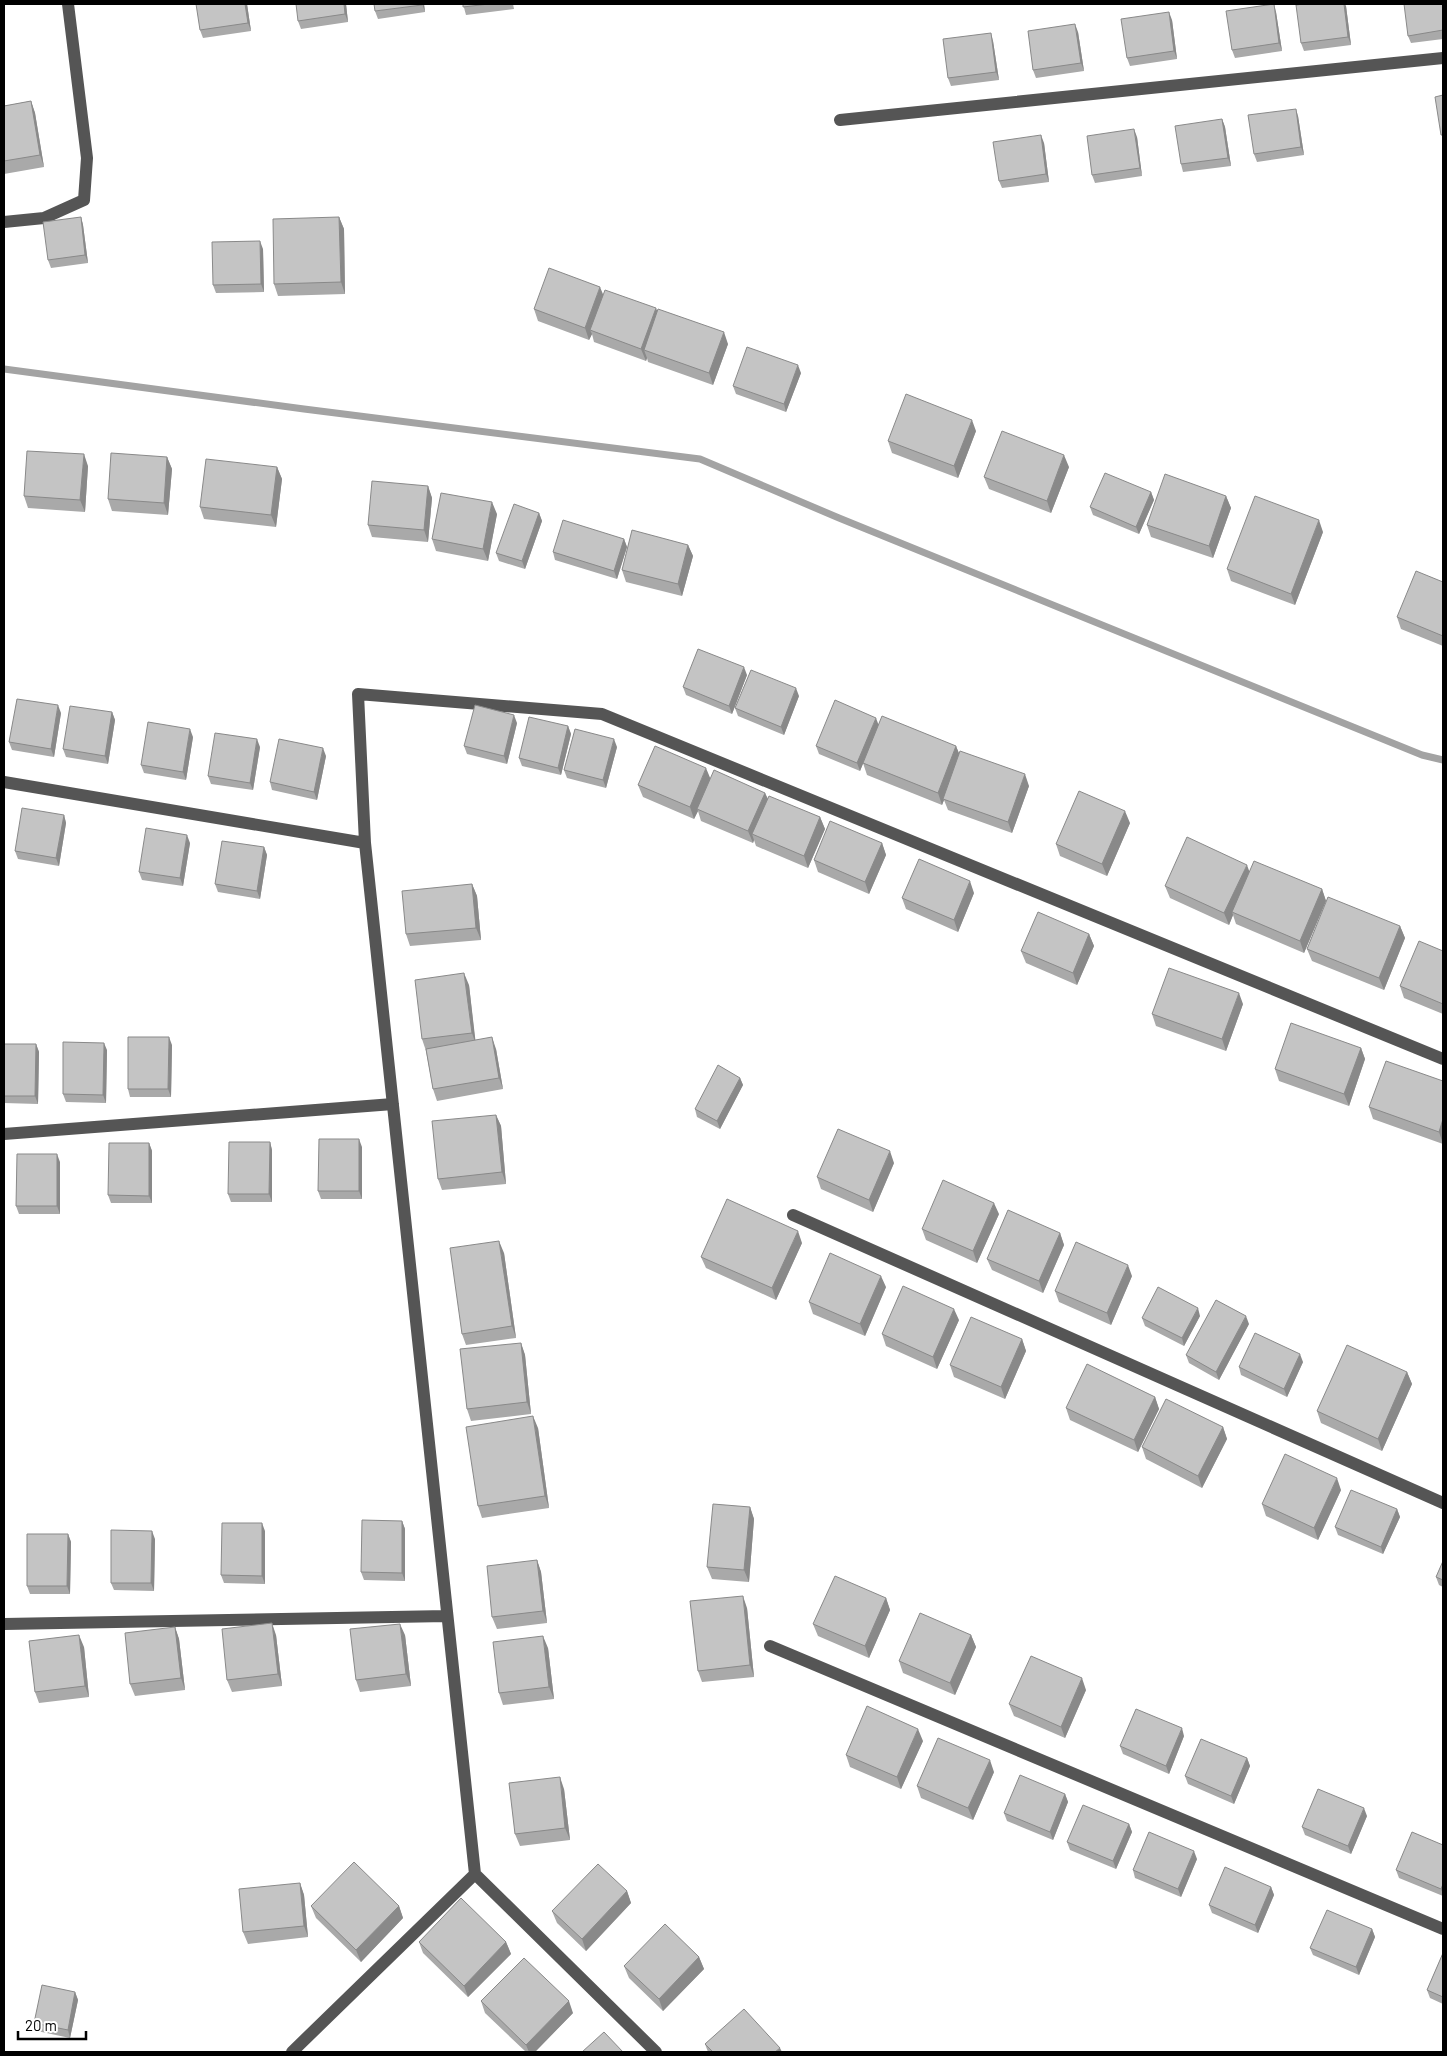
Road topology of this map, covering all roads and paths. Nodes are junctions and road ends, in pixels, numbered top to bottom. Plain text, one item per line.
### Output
1 (68, 4) edge
2 (1443, 58) edge
3 (840, 120) dead end
4 (4, 222) edge
5 (4, 782) edge
6 (366, 843) junction
7 (1443, 1059) edge
8 (393, 1104) junction
9 (4, 1134) edge
10 (792, 1215) dead end
11 (1443, 1503) edge
12 (447, 1616) junction
13 (4, 1624) edge
14 (770, 1646) dead end
15 (475, 1874) junction
16 (1443, 1929) edge
17 (292, 2052) edge
18 (656, 2052) edge

1 - 4 street
2 - 3 street
5 - 6 street
6 - 7 street
6 - 8 street
8 - 9 street
8 - 12 street
10 - 11 street
12 - 13 street
12 - 15 street
14 - 16 street
15 - 17 street
15 - 18 street

